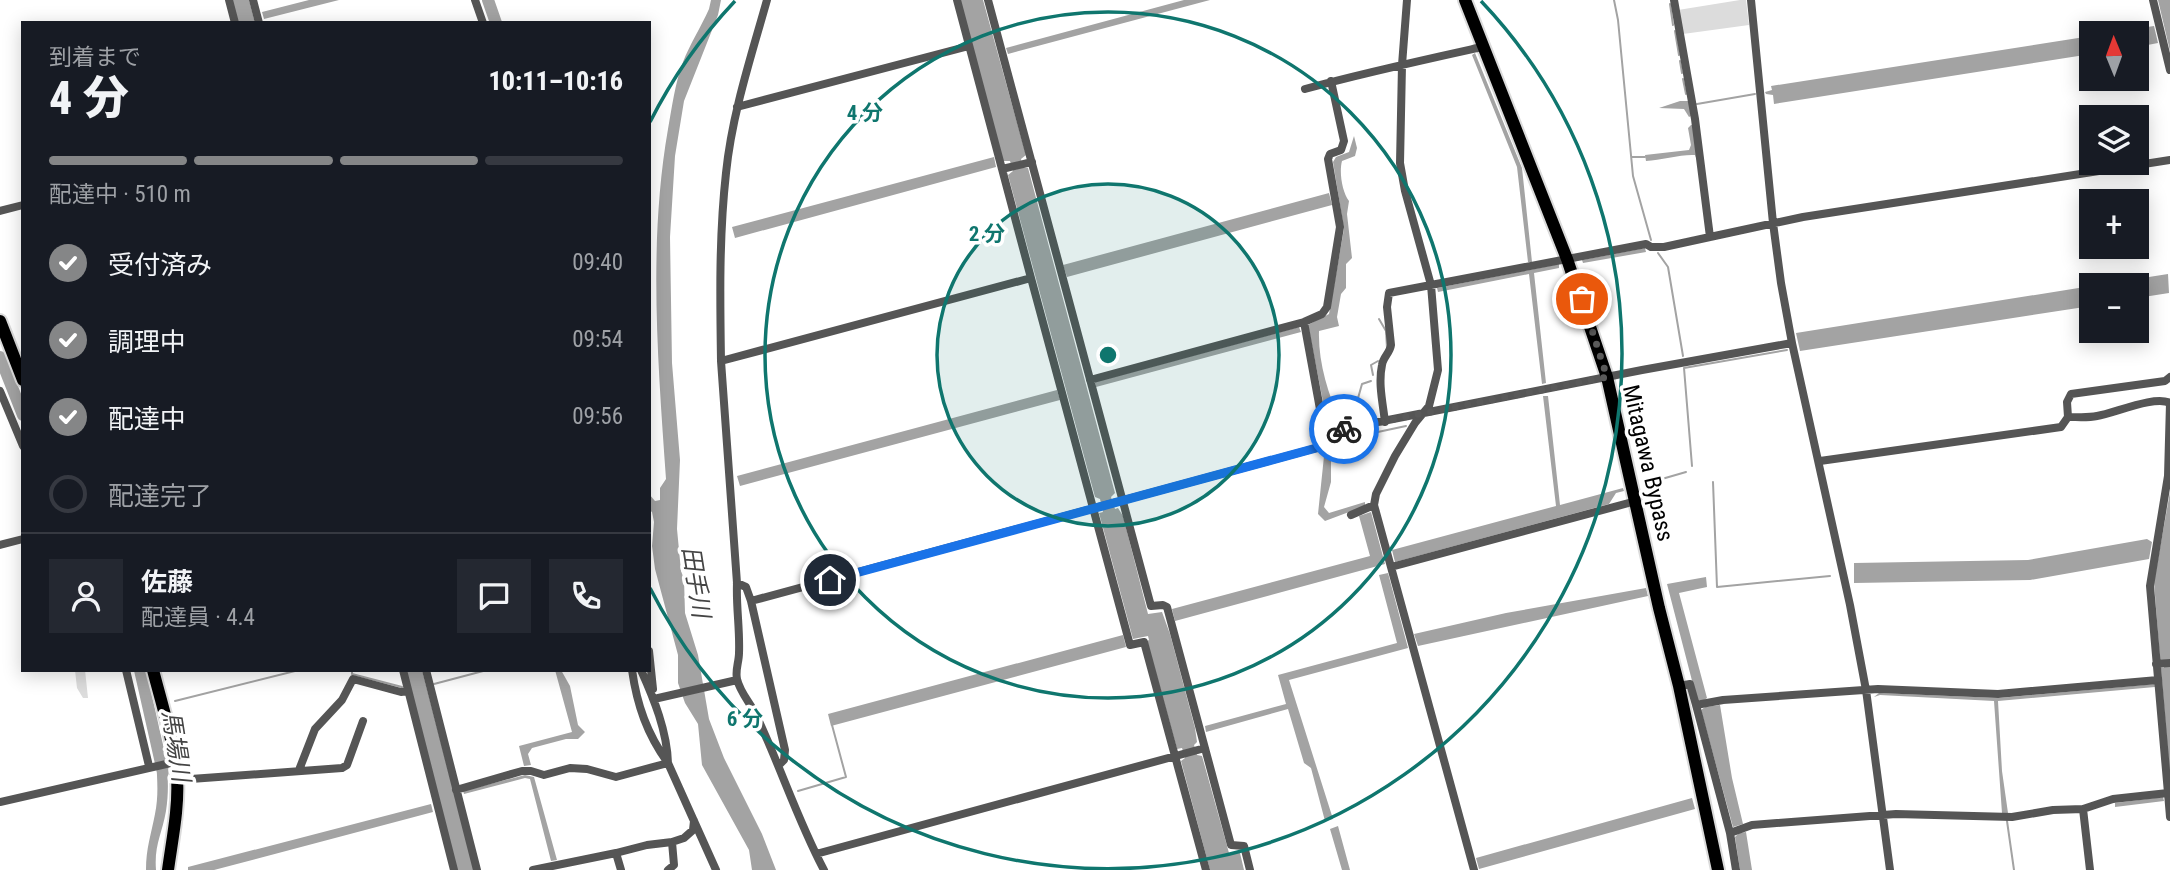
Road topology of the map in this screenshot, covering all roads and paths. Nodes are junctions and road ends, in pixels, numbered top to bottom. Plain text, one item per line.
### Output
1 (229, 0) edge
2 (253, 0) edge
3 (475, 0) edge
4 (767, 0) edge
5 (957, 0) edge
6 (988, 0) edge
7 (1407, 0) edge
8 (1465, 0) edge
9 (1674, 0) edge
10 (1751, 0) edge
11 (2153, 0) edge
12 (234, 21) edge
13 (258, 21) edge
14 (482, 21) edge
15 (969, 46) junction
16 (1482, 47) junction
17 (1402, 65) junction
18 (2170, 70) edge
19 (1331, 81) junction
20 (1304, 89) dead end
21 (737, 107) junction
22 (2170, 160) edge
23 (1028, 163) junction
24 (1006, 168) junction
25 (21, 206) edge
26 (0, 211) edge
27 (1773, 223) junction
28 (1710, 237) junction
29 (1567, 259) junction
30 (1031, 278) junction
31 (1431, 285) junction
32 (0, 321) edge
33 (1304, 322) junction
34 (1792, 343) junction
35 (5, 349) edge
36 (721, 361) junction
37 (21, 377) edge
38 (1607, 377) junction
39 (2170, 377) edge
40 (1090, 380) junction
41 (0, 391) edge
42 (1422, 415) junction
43 (2068, 417) junction
44 (1385, 422) junction
45 (1322, 433) junction
46 (21, 441) edge
47 (1820, 461) junction
48 (1636, 501) junction
49 (1119, 502) junction
50 (1374, 505) junction
51 (1097, 508) junction
52 (1351, 515) dead end
53 (21, 540) edge
54 (0, 545) edge
55 (1391, 567) junction
56 (737, 583) junction
57 (751, 601) junction
58 (651, 663) edge
59 (2170, 663) edge
60 (2158, 664) junction
61 (127, 672) edge
62 (153, 672) edge
63 (403, 672) edge
64 (426, 672) edge
65 (632, 672) edge
66 (643, 672) edge
67 (737, 680) junction
68 (2158, 680) junction
69 (1679, 685) junction
70 (1866, 690) junction
71 (408, 691) junction
72 (657, 699) junction
73 (1696, 705) junction
74 (363, 721) dead end
75 (1201, 749) junction
76 (1179, 755) junction
77 (172, 762) junction
78 (668, 763) junction
79 (779, 765) junction
80 (151, 766) junction
81 (299, 770) junction
82 (177, 780) junction
83 (456, 790) junction
84 (2168, 793) junction
85 (0, 802) edge
86 (2083, 809) junction
87 (1883, 815) junction
88 (2170, 817) edge
89 (694, 819) junction
90 (1730, 833) junction
91 (672, 842) junction
92 (616, 853) junction
93 (816, 854) junction
94 (168, 870) edge
95 (454, 870) edge
96 (477, 870) edge
97 (534, 870) edge
98 (621, 870) edge
99 (668, 870) edge
100 (716, 870) edge
101 (824, 870) edge
102 (1206, 870) edge
103 (1250, 870) edge
104 (1474, 870) edge
105 (1718, 870) edge
106 (1736, 870) edge
107 (1890, 870) edge
108 (2090, 870) edge

1 - 12 street
2 - 13 street
3 - 14 street
4 - 21 street
5 - 15 street
6 - 23 street
7 - 17 street
8 - 16 highway, Mitagawa Bypass
9 - 28 street
10 - 27 street
11 - 18 street
15 - 21 street
15 - 24 street
16 - 17 street
16 - 29 highway, Mitagawa Bypass
17 - 19 street
17 - 31 street
19 - 20 street
19 - 33 street
21 - 36 street
22 - 27 street
23 - 24 street
23 - 40 street
24 - 30 street
25 - 26 street
27 - 28 street
27 - 34 street
28 - 29 street
29 - 31 street
29 - 38 highway, Mitagawa Bypass
30 - 36 street
30 - 51 street
31 - 42 street
31 - 44 street
32 - 35 highway
33 - 40 street
33 - 45 street
34 - 38 street
34 - 47 street
35 - 37 highway
36 - 56 street
38 - 42 street
38 - 48 highway, Mitagawa Bypass
39 - 43 street
40 - 49 street
41 - 46 street
42 - 44 street
42 - 50 street
43 - 47 street
43 - 60 street
44 - 45 street
45 - 49 street
47 - 70 street
48 - 55 street
48 - 69 highway, Mitagawa Bypass
49 - 51 street
49 - 75 street
50 - 52 street
50 - 55 street
51 - 57 street
51 - 76 street
53 - 54 street
55 - 104 street
56 - 57 street
56 - 67 street
57 - 79 street
58 - 72 street
59 - 60 street
60 - 68 street
61 - 80 street
62 - 77 highway
63 - 71 street
64 - 83 street
65 - 78 street
66 - 72 street
67 - 72 street
67 - 79 street
68 - 70 street
68 - 84 street
69 - 73 street
69 - 105 highway, Mitagawa Bypass
70 - 73 street
70 - 87 street
71 - 81 street
71 - 95 street
72 - 78 street
73 - 90 street
74 - 81 street
75 - 76 street
75 - 103 street
76 - 93 street
76 - 102 street
77 - 80 street
77 - 82 highway
78 - 83 street
78 - 89 street
79 - 93 street
80 - 85 street
81 - 82 street
82 - 94 highway
83 - 96 street
84 - 86 street
84 - 88 street
86 - 87 street
86 - 108 street
87 - 90 street
87 - 107 street
89 - 91 street
89 - 100 street
90 - 106 street
91 - 92 street
91 - 99 street
92 - 97 street
92 - 98 street
93 - 101 street

